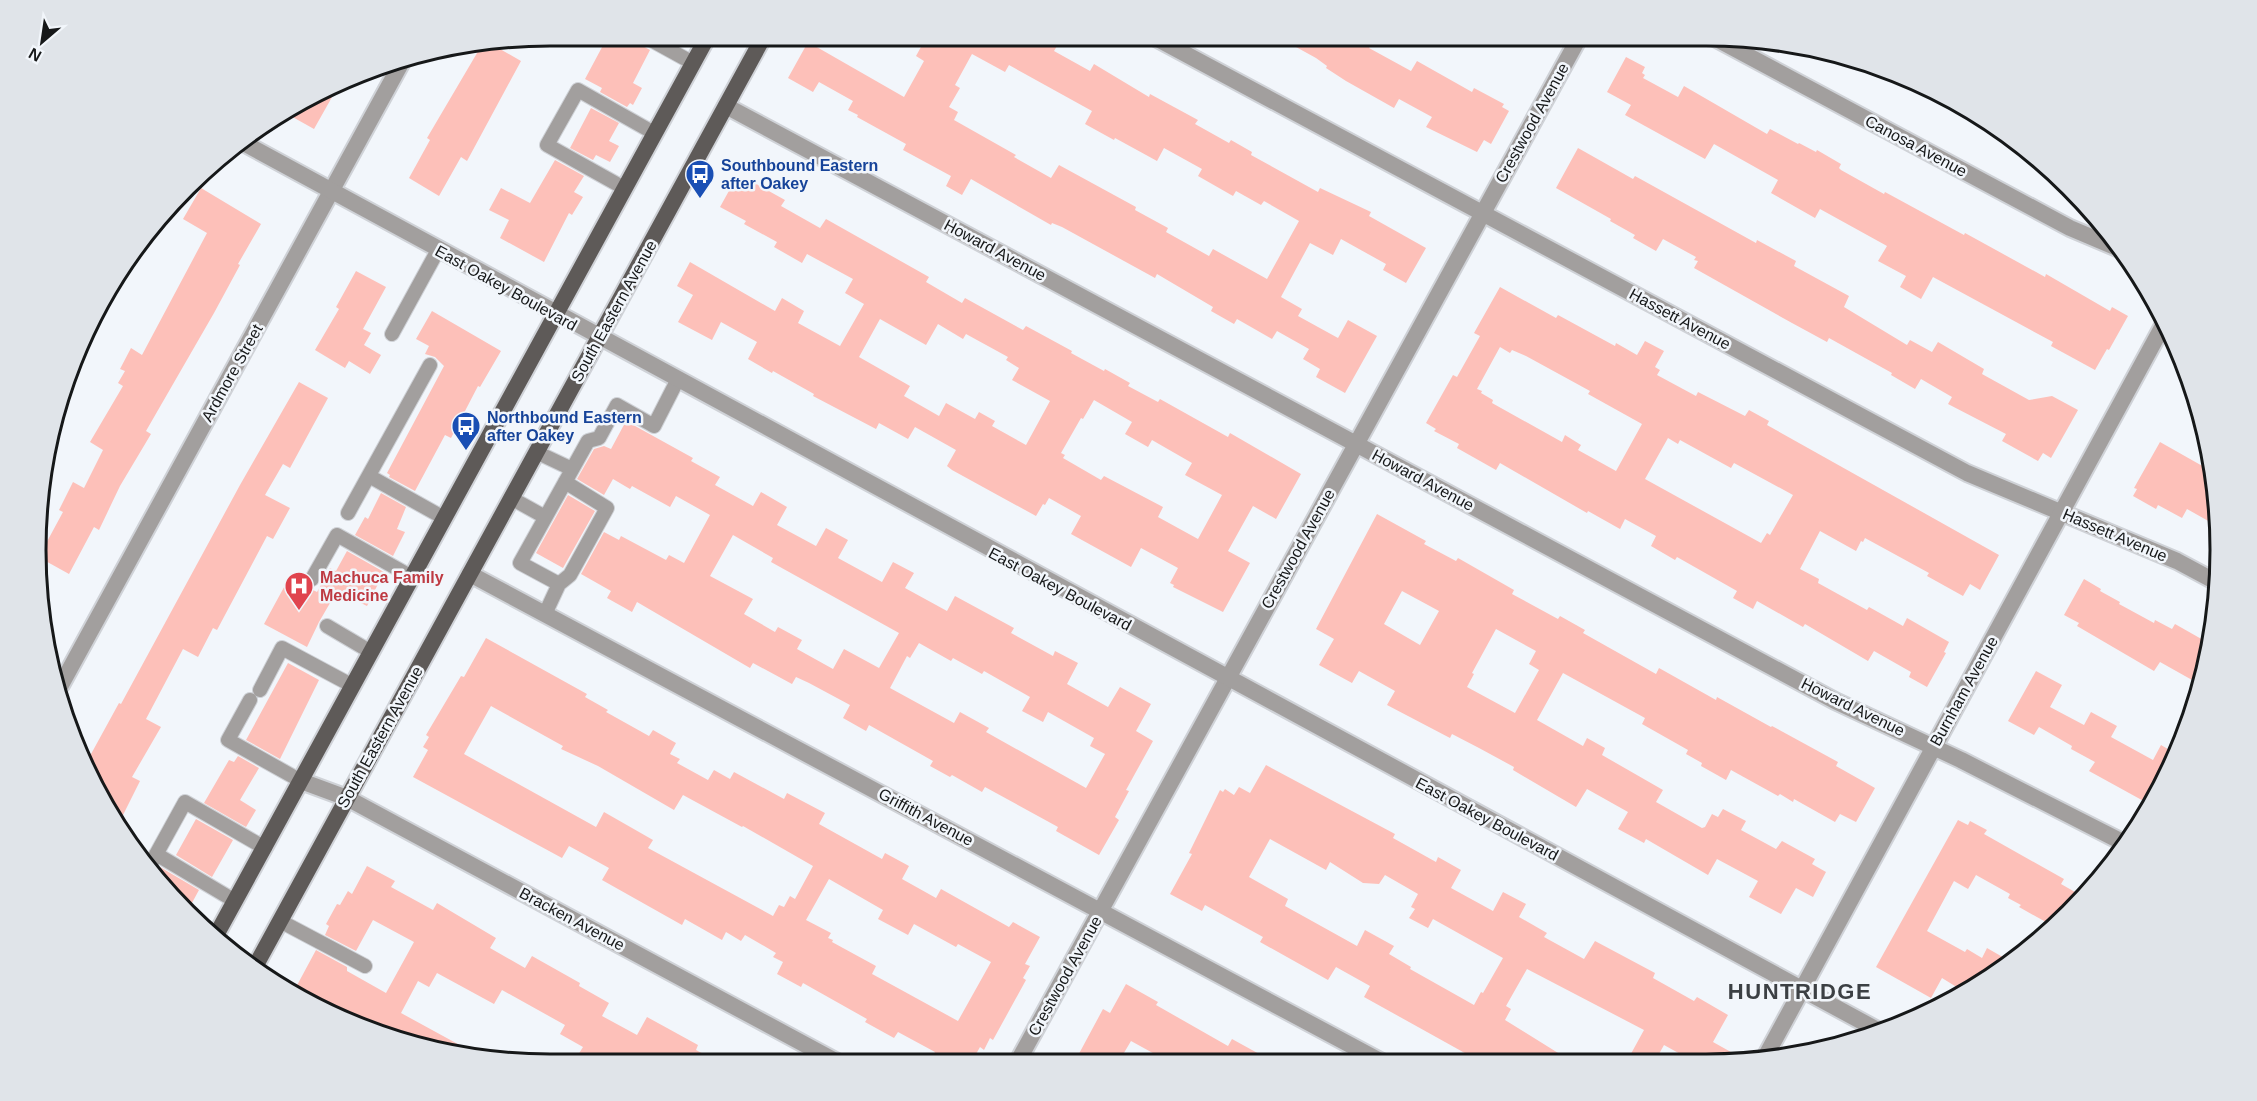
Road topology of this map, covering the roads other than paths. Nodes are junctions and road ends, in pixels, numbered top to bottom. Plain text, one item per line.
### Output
1 (662, 46) edge
2 (702, 46) edge
3 (759, 46) edge
4 (1171, 46) edge
5 (1575, 46) edge
6 (1733, 48) edge
7 (693, 63) junction
8 (397, 70) edge
9 (726, 106) junction
10 (654, 134) junction
11 (250, 146) edge
12 (624, 188) junction
13 (331, 191) junction
14 (1483, 213) junction
15 (2105, 243) edge
16 (438, 250) junction
17 (555, 315) junction
18 (2160, 331) edge
19 (392, 334) dead end
20 (598, 338) junction
21 (430, 364) dead end
22 (677, 381) junction
23 (1356, 443) junction
24 (536, 452) junction
25 (572, 470) junction
26 (369, 476) junction
27 (565, 482) junction
28 (511, 498) junction
29 (2061, 512) junction
30 (348, 513) dead end
31 (545, 517) junction
32 (444, 518) junction
33 (470, 574) junction
34 (412, 577) junction
35 (2209, 577) edge
36 (312, 579) dead end
37 (559, 584) junction
38 (545, 614) junction
39 (327, 627) dead end
40 (371, 652) junction
41 (64, 680) edge
42 (1227, 680) junction
43 (353, 686) junction
44 (1934, 747) junction
45 (301, 781) junction
46 (347, 798) junction
47 (2119, 840) edge
48 (265, 848) junction
49 (156, 854) junction
50 (153, 860) edge
51 (236, 901) junction
52 (1101, 910) junction
53 (280, 921) junction
54 (219, 930) edge
55 (258, 961) edge
56 (365, 966) dead end
57 (1802, 989) junction
58 (1872, 1027) edge
59 (1769, 1050) edge
60 (822, 1054) edge
61 (1022, 1054) edge
62 (1367, 1054) edge

1 - 7 lane
2 - 7 main road
3 - 9 main road, South Eastern Avenue
4 - 14 street, Hassett Avenue
5 - 14 street, Crestwood Avenue
6 - 15 street, Canosa Avenue
7 - 10 main road
8 - 13 street, Ardmore Street
9 - 20 main road, South Eastern Avenue
9 - 23 street, Howard Avenue
10 - 12 main road
10 - 12 lane
11 - 13 street, East Oakey Boulevard
12 - 17 main road
13 - 16 street, East Oakey Boulevard
13 - 41 street, Ardmore Street
14 - 23 street, Crestwood Avenue
14 - 29 street, Hassett Avenue
16 - 17 street, East Oakey Boulevard
16 - 19 lane
17 - 20 street, East Oakey Boulevard
17 - 32 main road
18 - 29 street, Burnham Avenue
20 - 22 street, East Oakey Boulevard
20 - 24 main road, South Eastern Avenue
21 - 26 lane
22 - 25 lane
22 - 42 street, East Oakey Boulevard
23 - 42 street, Crestwood Avenue
23 - 44 street, Howard Avenue
24 - 25 lane
24 - 28 main road, South Eastern Avenue
25 - 27 lane
26 - 30 lane
26 - 32 lane
27 - 31 lane
27 - 37 lane
28 - 31 lane
28 - 33 main road, South Eastern Avenue
29 - 35 street, Hassett Avenue
29 - 44 street, Burnham Avenue
31 - 37 lane
32 - 34 main road
33 - 38 street, Griffith Avenue
33 - 46 main road, South Eastern Avenue
34 - 36 lane
34 - 40 main road
37 - 38 lane
38 - 52 street, Griffith Avenue
39 - 40 lane
40 - 43 main road
42 - 52 street, Crestwood Avenue
42 - 57 street, East Oakey Boulevard
43 - 45 main road
43 - 45 lane
44 - 47 street, Howard Avenue
44 - 57 street, Burnham Avenue
45 - 46 street, Bracken Avenue
45 - 48 main road
46 - 53 main road, South Eastern Avenue
46 - 60 street, Bracken Avenue
48 - 49 lane
48 - 51 main road
49 - 50 lane
49 - 51 lane
51 - 54 main road
52 - 61 street, Crestwood Avenue
52 - 62 street, Griffith Avenue
53 - 55 main road, South Eastern Avenue
53 - 56 lane
57 - 58 street, East Oakey Boulevard
57 - 59 street, Burnham Avenue

